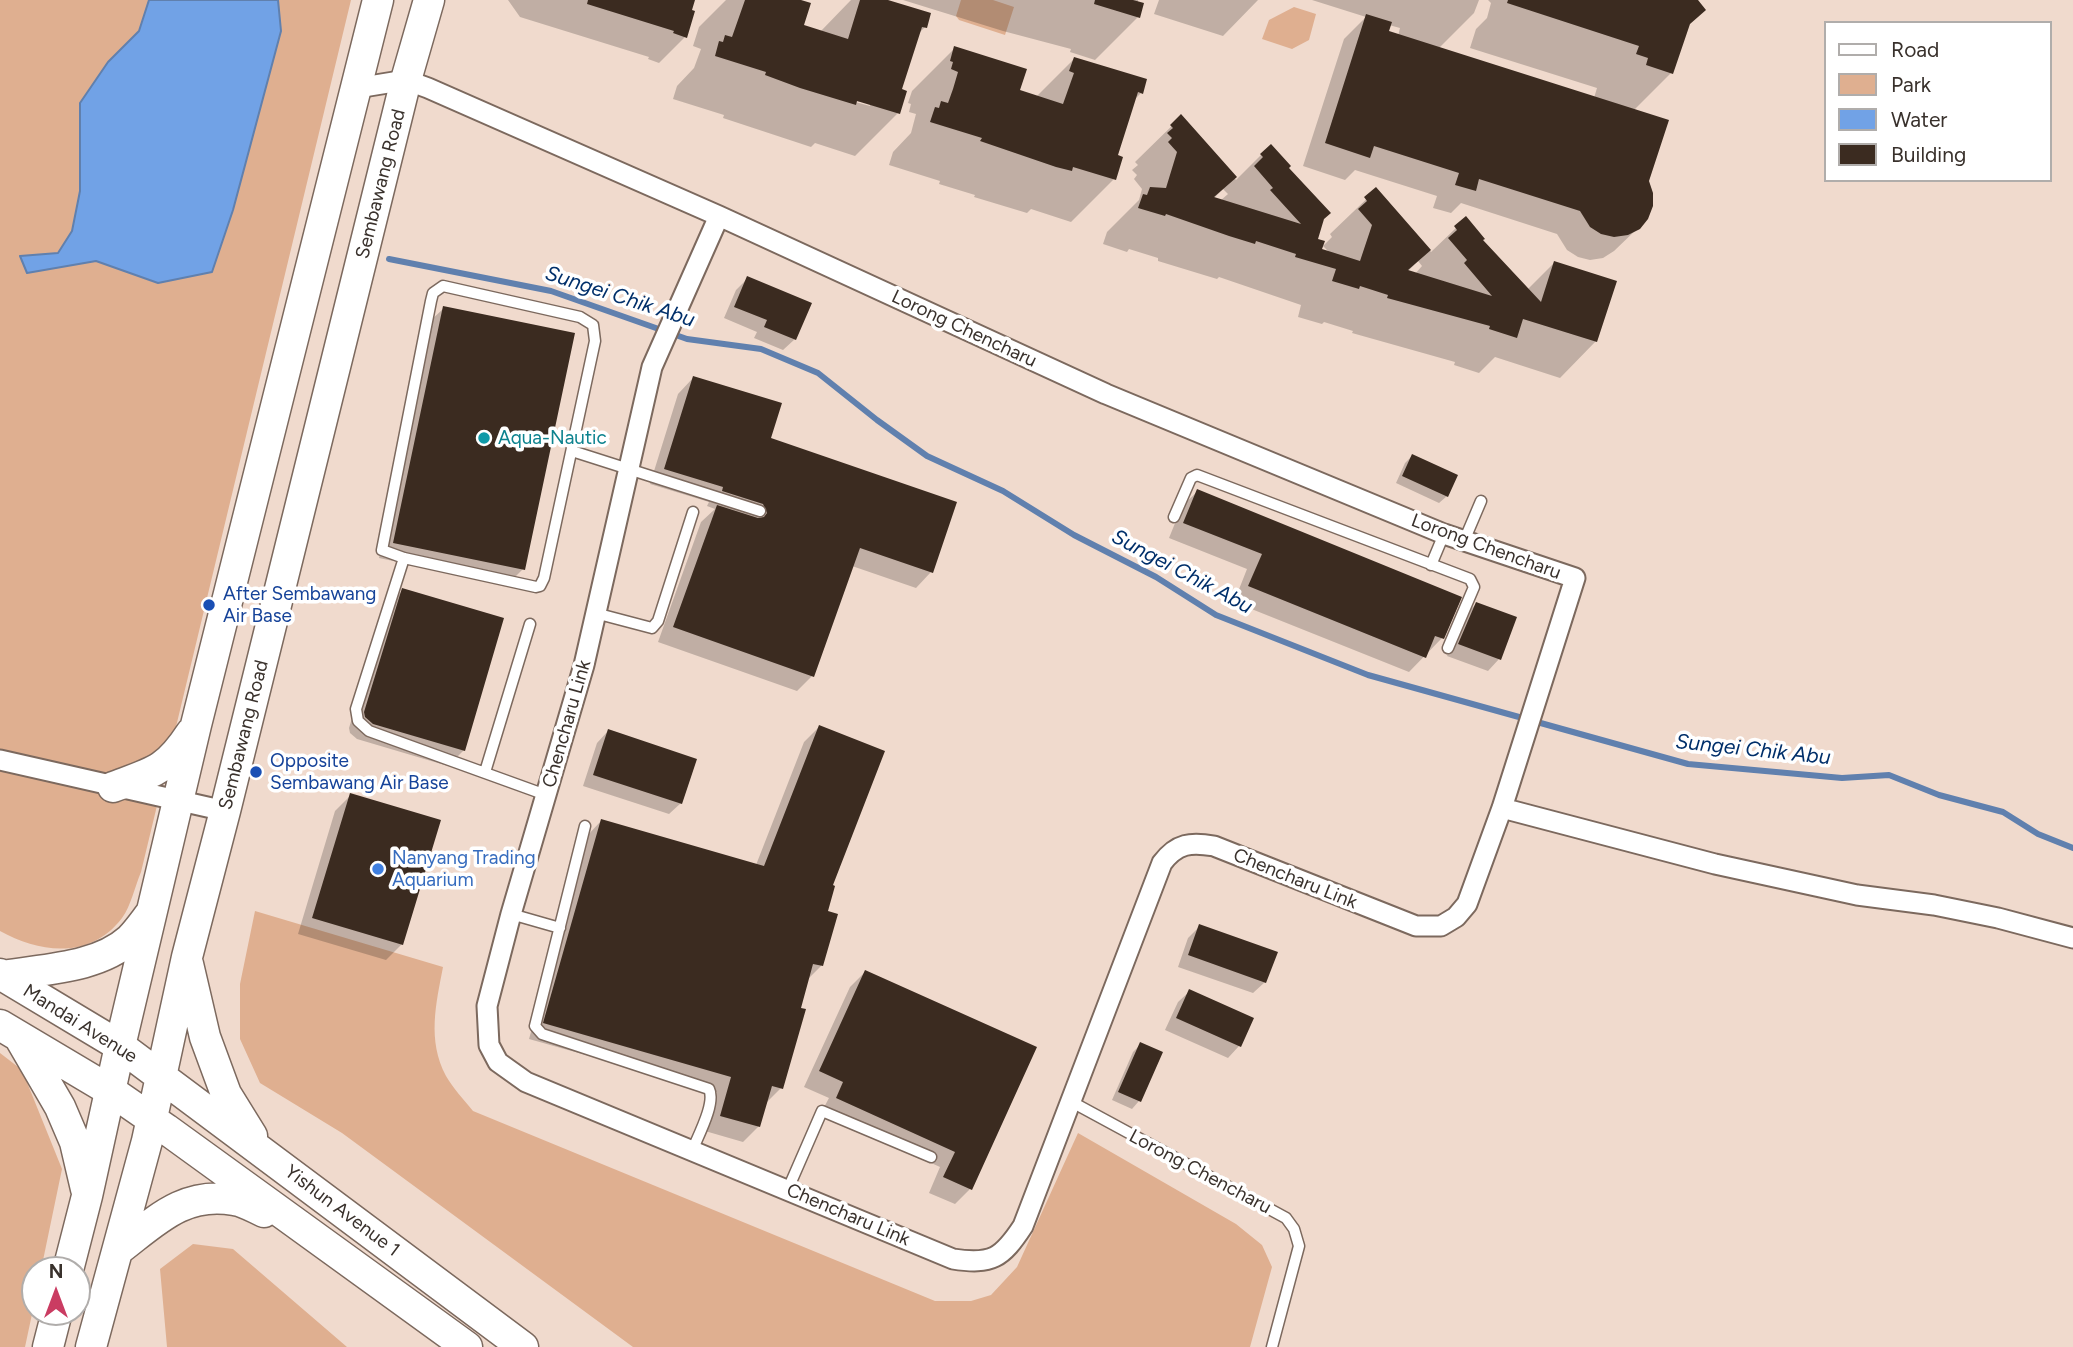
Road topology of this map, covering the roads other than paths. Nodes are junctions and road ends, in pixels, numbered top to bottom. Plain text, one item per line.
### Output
1 (378, 0) edge
2 (429, 0) edge
3 (406, 80) junction
4 (357, 88) junction
5 (719, 216) junction
6 (572, 450) junction
7 (628, 468) junction
8 (1481, 500) dead end
9 (760, 511) dead end
10 (693, 512) dead end
11 (1174, 517) dead end
12 (1444, 534) junction
13 (1464, 541) junction
14 (404, 558) junction
15 (1431, 565) junction
16 (1575, 578) joint
17 (596, 612) junction
18 (530, 624) dead end
19 (1448, 648) dead end
20 (197, 725) junction
21 (0, 760) edge
22 (485, 772) junction
23 (113, 787) junction
24 (547, 795) junction
25 (178, 801) junction
26 (1502, 808) junction
27 (225, 811) junction
28 (585, 826) dead end
29 (154, 910) junction
30 (511, 914) junction
31 (559, 928) junction
32 (2073, 938) edge
33 (187, 957) junction
34 (2, 975) edge
35 (9, 1030) edge
36 (120, 1046) junction
37 (160, 1075) junction
38 (111, 1091) junction
39 (1069, 1101) junction
40 (152, 1119) junction
41 (262, 1151) junction
42 (692, 1151) junction
43 (931, 1157) dead end
44 (788, 1189) junction
45 (87, 1196) junction
46 (301, 1227) junction
47 (118, 1250) junction
48 (72, 1256) edge
49 (53, 1326) edge
50 (48, 1347) edge
51 (91, 1347) edge
52 (467, 1347) edge
53 (523, 1347) edge
54 (1272, 1347) edge

1 - 4 main road
2 - 3 main road, Sembawang Road
3 - 4 street
3 - 5 street, Lorong Chencharu
3 - 27 main road, Sembawang Road
4 - 20 main road
5 - 7 street, Chencharu Link
5 - 12 street, Lorong Chencharu
6 - 7 lane
6 - 14 lane
6 - 14 lane
7 - 9 lane
7 - 17 street, Chencharu Link
8 - 13 lane
10 - 17 lane
11 - 15 lane
12 - 13 street, Lorong Chencharu
12 - 15 lane
13 - 16 street, Lorong Chencharu
14 - 22 lane
15 - 19 lane
16 - 26 street, Chencharu Link
17 - 24 street, Chencharu Link
18 - 22 lane
20 - 23 main road
20 - 25 main road
21 - 23 street
22 - 24 lane
23 - 25 street
24 - 30 street, Chencharu Link
25 - 27 street
25 - 29 main road
26 - 32 street
26 - 39 street, Chencharu Link
27 - 33 main road, Sembawang Road
28 - 31 lane
29 - 34 main road
29 - 36 main road
30 - 31 lane
30 - 42 street, Chencharu Link
31 - 42 lane
33 - 37 main road, Sembawang Road
33 - 41 main road
34 - 36 main road, Mandai Avenue
35 - 38 main road, Mandai Avenue
35 - 45 main road
36 - 37 main road, Mandai Avenue
36 - 38 main road
37 - 40 main road, Sembawang Road
37 - 41 main road, Yishun Avenue 1
38 - 40 main road, Mandai Avenue
38 - 45 main road
39 - 44 street, Chencharu Link
39 - 54 lane, Lorong Chencharu
40 - 46 main road, Yishun Avenue 1
40 - 47 main road, Sembawang Road
41 - 53 main road, Yishun Avenue 1
42 - 44 street, Chencharu Link
43 - 44 lane
45 - 48 main road
46 - 47 main road
46 - 52 main road, Yishun Avenue 1
47 - 51 main road, Sembawang Road
49 - 50 main road

